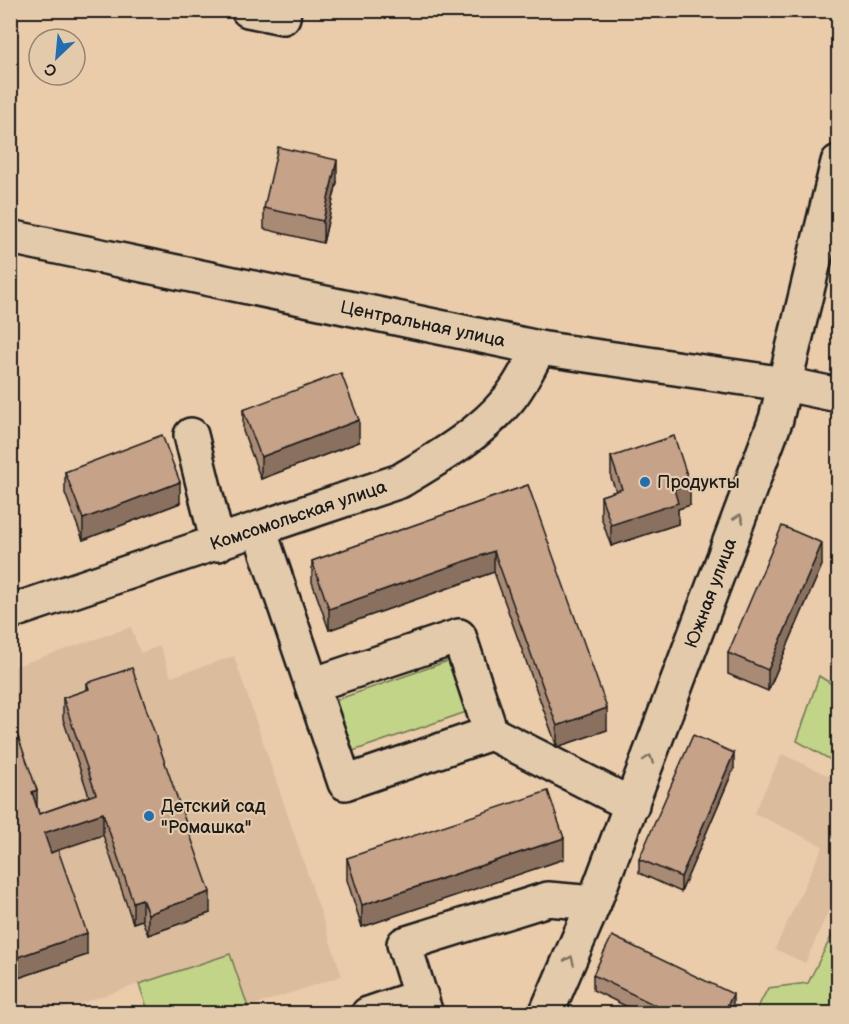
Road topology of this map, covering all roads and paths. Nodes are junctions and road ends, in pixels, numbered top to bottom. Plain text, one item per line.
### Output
1 (248, 10) edge
2 (284, 10) edge
3 (838, 162) edge
4 (10, 237) edge
5 (539, 348) junction
6 (785, 384) junction
7 (838, 395) edge
8 (191, 435) dead end
9 (259, 530) junction
10 (218, 544) junction
11 (10, 612) edge
12 (312, 685) junction
13 (491, 733) junction
14 (632, 805) junction
15 (594, 903) junction
16 (423, 1005) edge
17 (368, 1014) edge
18 (546, 1014) edge

1 - 2 street
3 - 6 street, Южная улица
4 - 5 street, Центральная улица
5 - 6 street, Центральная улица
5 - 9 street, Комсомольская улица
6 - 7 street, Центральная улица
14 -> 6 street, Южная улица
8 - 10 street
9 - 10 street, Комсомольская улица
9 - 12 street
10 - 11 street, Комсомольская улица
12 - 13 street
12 - 13 street
13 - 14 street
14 - 15 street, Южная улица
15 - 16 street
18 -> 15 street, Южная улица
16 - 17 street

